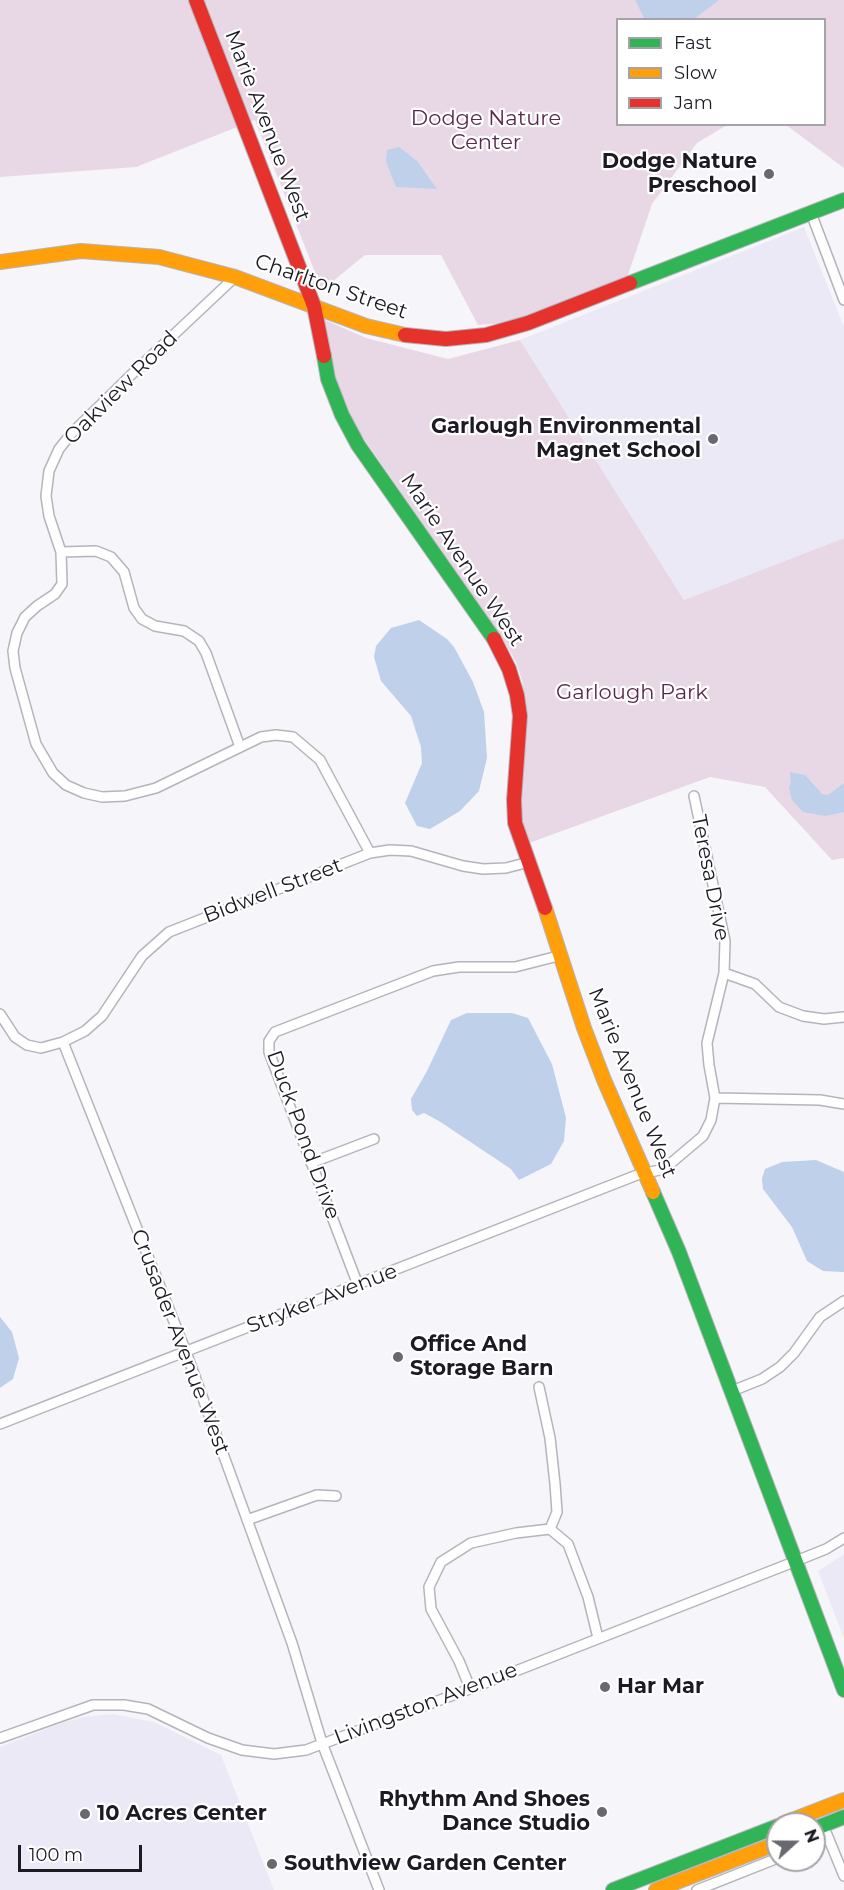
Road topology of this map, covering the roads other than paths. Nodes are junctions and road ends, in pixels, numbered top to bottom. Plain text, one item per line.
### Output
1 (196, 0) edge
2 (844, 200) edge
3 (811, 213) junction
4 (0, 262) edge
5 (235, 277) junction
6 (844, 300) edge
7 (314, 306) junction
8 (61, 552) junction
9 (240, 747) junction
10 (694, 796) dead end
11 (370, 853) junction
12 (529, 862) junction
13 (562, 955) junction
14 (724, 973) junction
15 (0, 1014) edge
16 (844, 1017) edge
17 (63, 1042) junction
18 (715, 1098) junction
19 (844, 1104) edge
20 (374, 1138) dead end
21 (311, 1163) junction
22 (644, 1173) junction
23 (358, 1285) junction
24 (844, 1301) edge
25 (186, 1352) junction
26 (539, 1387) dead end
27 (732, 1391) junction
28 (0, 1424) edge
29 (336, 1496) dead end
30 (248, 1520) junction
31 (550, 1529) junction
32 (844, 1538) edge
33 (796, 1561) junction
34 (598, 1638) junction
35 (470, 1688) junction
36 (844, 1690) edge
37 (0, 1738) edge
38 (322, 1743) junction
39 (844, 1800) edge
40 (813, 1812) edge
41 (844, 1817) edge
42 (826, 1824) edge
43 (766, 1831) edge
44 (826, 1835) edge
45 (829, 1839) junction
46 (826, 1840) edge
47 (766, 1848) edge
48 (703, 1855) junction
49 (766, 1863) edge
50 (697, 1875) junction
51 (844, 1876) edge
52 (379, 1890) edge
53 (614, 1890) edge
54 (656, 1890) edge
55 (697, 1890) edge

1 - 7 street, Marie Avenue West
2 - 3 street, Charlton Street
3 - 6 street
3 - 7 street, Charlton Street
4 - 5 street, Charlton Street
5 - 7 street, Charlton Street
5 - 8 street, Oakview Road
7 - 12 street, Marie Avenue West
8 - 9 street
8 - 9 street, Oakview Road
9 - 11 street, Oakview Road
10 - 14 street, Teresa Drive
11 - 12 street, Bidwell Street
11 - 17 street, Bidwell Street
12 - 13 street, Marie Avenue West
13 - 21 street, Duck Pond Drive
13 - 22 street, Marie Avenue West
14 - 16 street
14 - 18 street, Teresa Drive
15 - 17 street
17 - 25 street, Crusader Avenue West
18 - 19 street
18 - 22 street, Teresa Drive
20 - 21 street
21 - 23 street, Duck Pond Drive
22 - 23 street, Stryker Avenue
22 - 27 street, Marie Avenue West
23 - 25 street, Stryker Avenue
24 - 27 street
25 - 28 street, Stryker Avenue
25 - 30 street, Crusader Avenue West
26 - 31 street
27 - 33 street, Marie Avenue West
29 - 30 street
30 - 38 street, Crusader Avenue West
31 - 34 street
31 - 35 street
32 - 33 street, Livingston Avenue
33 - 34 street, Livingston Avenue
33 - 36 street, Marie Avenue West
34 - 35 street, Livingston Avenue
35 - 38 street, Livingston Avenue
37 - 38 street, Livingston Avenue
38 - 52 street, Crusader Avenue West
39 - 40 street
41 - 42 street
43 - 48 street
44 - 45 street
45 - 46 street
45 - 51 street
47 - 50 street
48 - 50 street
48 - 53 street
49 - 55 street
50 - 54 street

